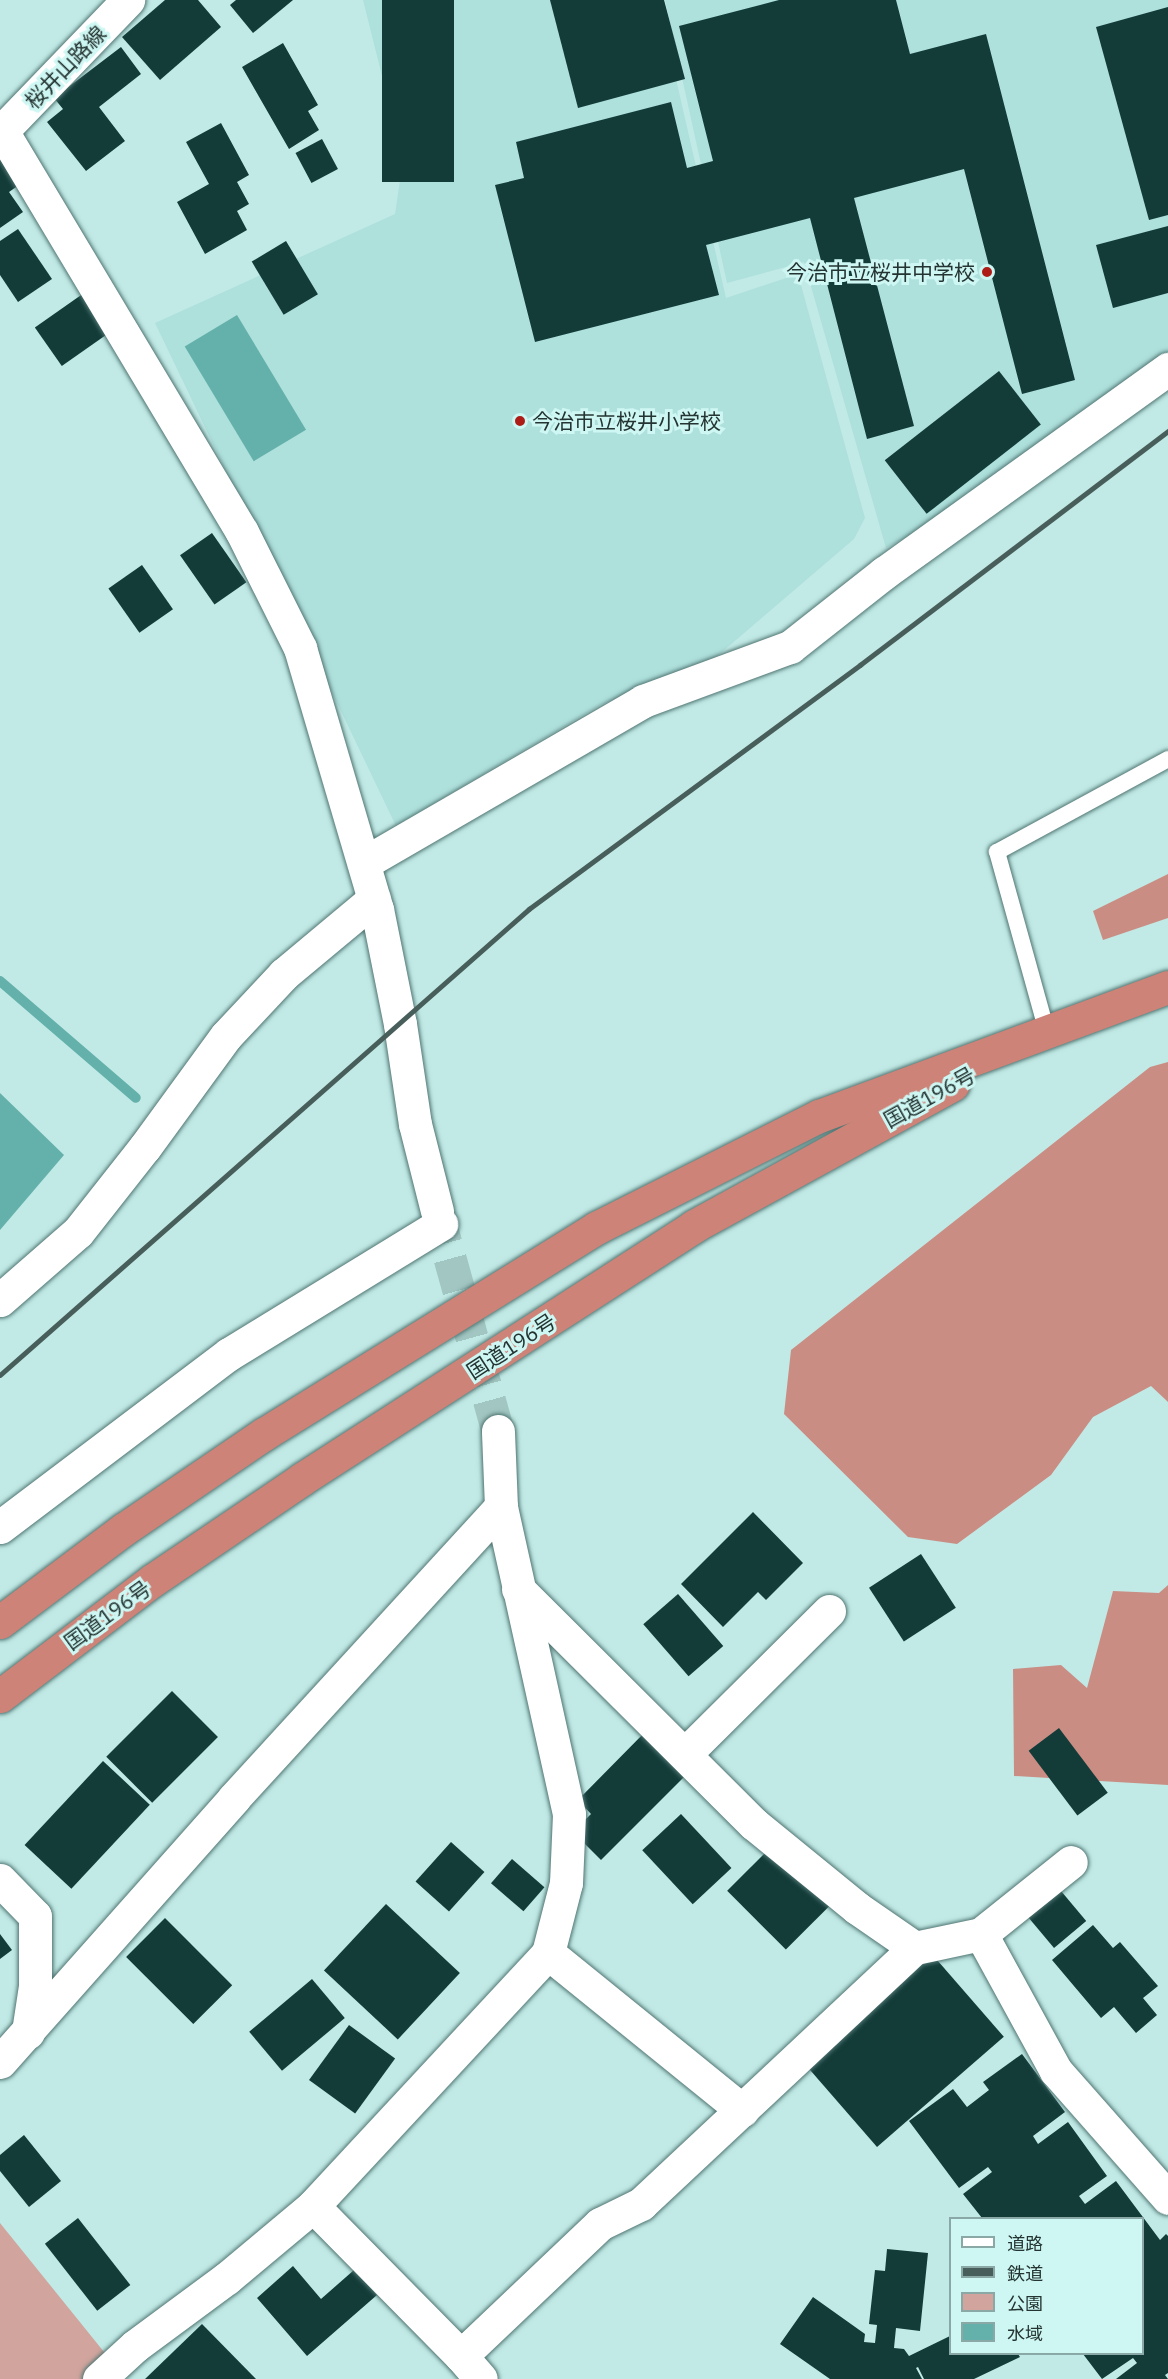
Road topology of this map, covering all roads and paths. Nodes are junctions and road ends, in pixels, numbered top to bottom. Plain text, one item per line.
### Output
1 (128, 0) edge
2 (1, 132) edge
3 (1168, 369) edge
4 (1168, 759) edge
5 (364, 863) junction
6 (374, 899) junction
7 (1168, 987) edge
8 (1047, 1032) junction
9 (0, 1300) edge
10 (498, 1431) tunnel mouth
11 (501, 1507) junction
12 (0, 1527) edge
13 (518, 1589) junction
14 (829, 1611) dead end
15 (0, 1622) edge
16 (0, 1696) edge
17 (685, 1754) junction
18 (1071, 1862) dead end
19 (0, 1880) edge
20 (981, 1934) junction
21 (915, 1948) junction
22 (548, 1953) junction
23 (28, 2032) junction
24 (0, 2062) edge
25 (742, 2110) junction
26 (1168, 2198) edge
27 (313, 2206) junction
28 (471, 2368) edge
29 (99, 2379) edge

1 - 2 street, 桜井山路線
2 - 5 street
3 - 5 street
4 - 8 lane
5 - 6 street
6 - 9 street
6 - 12 street
7 - 8 highway, 国道196号
8 - 15 highway, 国道196号
8 - 16 highway, 国道196号
10 - 11 street
11 - 13 street
11 - 23 street
13 - 17 street
13 - 22 street
14 - 17 street
17 - 21 street
18 - 20 street
19 - 23 street
20 - 21 street
20 - 26 street
21 - 25 street
22 - 25 street
22 - 27 street
23 - 24 street
25 - 28 street
27 - 28 street
27 - 29 street

